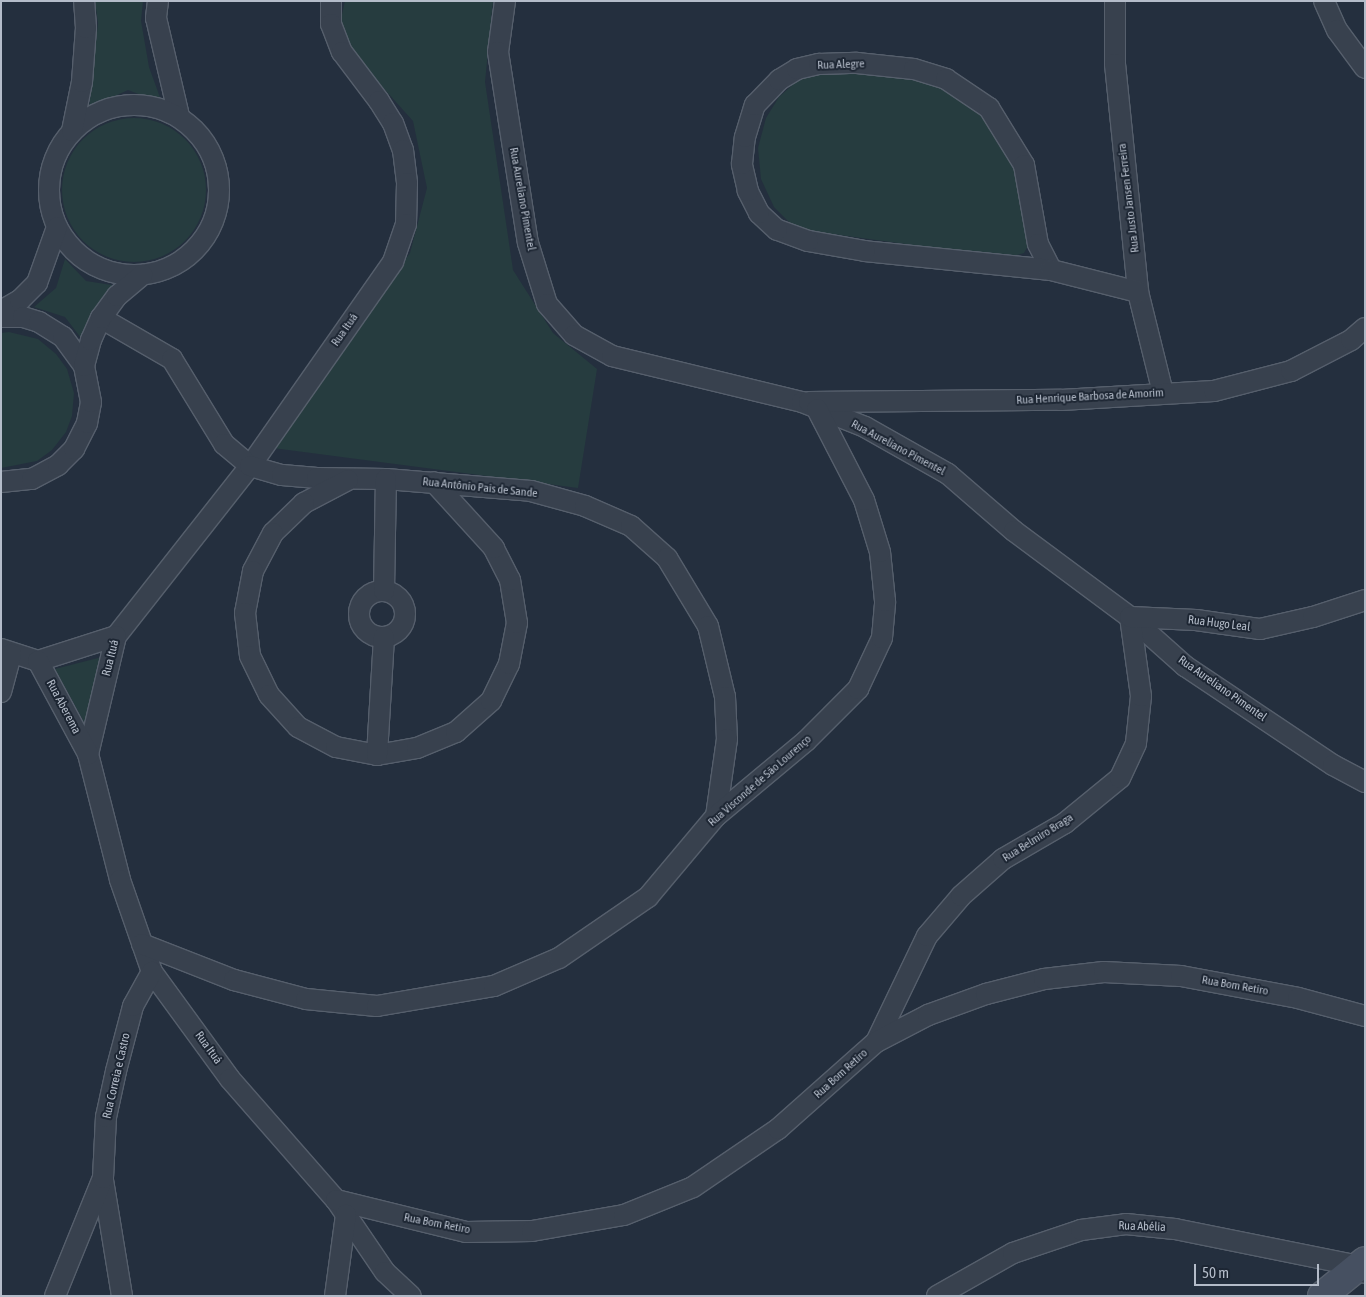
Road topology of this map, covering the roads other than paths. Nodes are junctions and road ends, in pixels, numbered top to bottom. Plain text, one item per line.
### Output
1 (84, 1) edge
2 (158, 1) edge
3 (330, 1) edge
4 (505, 1) edge
5 (1115, 1) edge
6 (1324, 1) edge
7 (1365, 68) edge
8 (179, 116) junction
9 (72, 131) junction
10 (57, 227) junction
11 (1051, 270) junction
12 (142, 276) junction
13 (1138, 292) junction
14 (1, 310) edge
15 (1, 317) edge
16 (101, 318) junction
17 (1365, 328) edge
18 (84, 366) junction
19 (1163, 393) junction
20 (809, 406) junction
21 (250, 466) junction
22 (351, 479) junction
23 (386, 479) junction
24 (1, 482) edge
25 (434, 482) junction
26 (384, 591) junction
27 (1365, 600) edge
28 (1130, 617) junction
29 (116, 636) junction
30 (384, 638) junction
31 (6, 651) edge
32 (38, 661) junction
33 (1, 692) edge
34 (88, 754) junction
35 (377, 755) junction
36 (1365, 782) edge
37 (716, 816) junction
38 (142, 944) junction
39 (152, 972) junction
40 (1365, 1016) edge
41 (876, 1042) junction
42 (102, 1178) junction
43 (341, 1208) junction
44 (1363, 1266) edge
45 (385, 1272) junction
46 (55, 1296) edge
47 (122, 1296) edge
48 (336, 1296) edge
49 (395, 1296) edge
50 (411, 1296) edge
51 (937, 1296) edge
52 (1322, 1296) edge

1 - 9 street
2 - 8 street
3 - 21 street, Rua Ituá
4 - 20 street, Rua Aureliano Pimentel
5 - 13 street, Rua Justo Jansen Ferreira
6 - 7 street
8 - 9 street
8 - 12 street
9 - 10 street
10 - 12 street
10 - 14 street
11 - 11 street, Rua Alegre
11 - 13 street, Rua Alegre
12 - 16 street
13 - 19 street, Rua Justo Jansen Ferreira
15 - 18 street
16 - 18 street
16 - 21 street, Rua Antônio Pais de Sande
17 - 19 street, Rua Henrique Barbosa de Amorim
18 - 24 street
19 - 20 street, Rua Henrique Barbosa de Amorim
20 - 28 street, Rua Aureliano Pimentel
20 - 37 street, Rua Visconde de São Lourenço
21 - 22 street, Rua Antônio Pais de Sande
21 - 29 street, Rua Ituá
22 - 23 street, Rua Antônio Pais de Sande
22 - 35 street
23 - 25 street, Rua Antônio Pais de Sande
23 - 26 street
25 - 35 street
25 - 37 street, Rua Antônio Pais de Sande
26 - 30 street
26 - 30 street
27 - 28 street, Rua Hugo Leal
28 - 36 street, Rua Aureliano Pimentel
28 - 41 street, Rua Belmiro Braga
29 - 32 street
29 - 34 street, Rua Ituá
30 - 35 street
31 - 32 street
31 - 33 street
32 - 34 street, Rua Aberema
34 - 38 street, Rua Ituá
37 - 38 street, Rua Visconde de São Lourenço
38 - 39 street, Rua Ituá
39 - 42 street, Rua Correia e Castro
39 - 43 street, Rua Ituá
40 - 41 street, Rua Bom Retiro
41 - 43 street, Rua Bom Retiro
42 - 46 street, Rua Correia e Castro
42 - 47 street
43 - 45 street, Rua Ituá
43 - 48 street
44 - 51 street, Rua Abélia
44 - 52 main road
45 - 49 street
45 - 50 street, Rua Ituá

